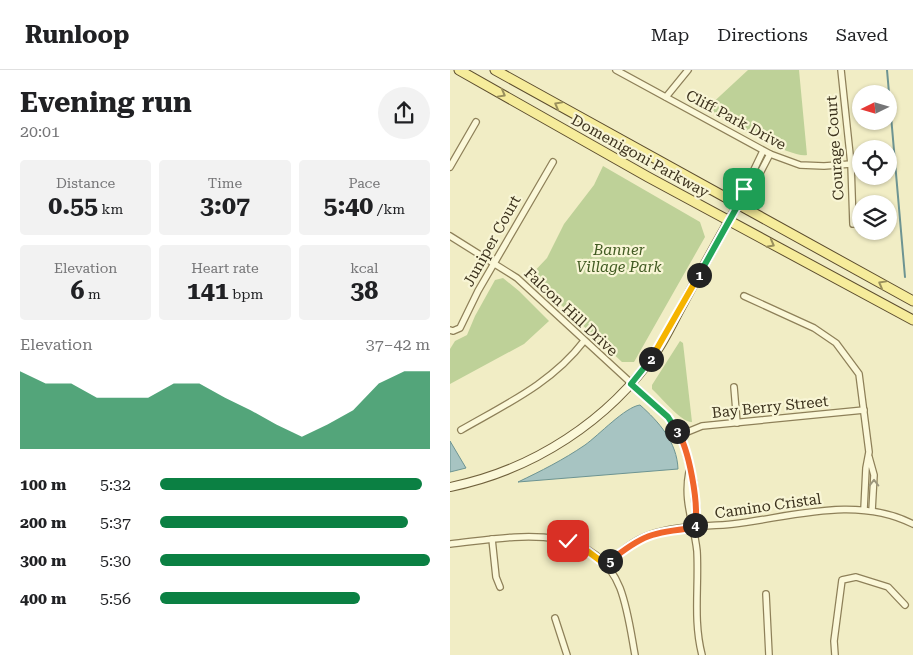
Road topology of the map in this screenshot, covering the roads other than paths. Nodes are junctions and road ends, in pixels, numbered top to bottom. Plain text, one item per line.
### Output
1 (459, 70) edge
2 (495, 70) edge
3 (616, 70) edge
4 (688, 70) edge
5 (841, 70) edge
6 (666, 97) junction
7 (476, 122) dead end
8 (763, 151) junction
9 (770, 154) junction
10 (553, 162) dead end
11 (851, 164) junction
12 (450, 167) edge
13 (852, 195) edge
14 (738, 205) junction
15 (728, 221) junction
16 (450, 236) edge
17 (496, 263) junction
18 (744, 296) dead end
19 (913, 301) edge
20 (913, 320) edge
21 (452, 330) edge
22 (584, 341) junction
23 (631, 384) junction
24 (734, 387) dead end
25 (864, 410) junction
26 (737, 423) junction
27 (461, 430) dead end
28 (680, 435) junction
29 (869, 457) junction
30 (450, 487) edge
31 (864, 509) junction
32 (872, 511) junction
33 (913, 524) edge
34 (694, 528) junction
35 (492, 539) junction
36 (450, 544) edge
37 (606, 565) junction
38 (500, 587) dead end
39 (766, 594) dead end
40 (905, 605) dead end
41 (555, 618) dead end
42 (567, 655) edge
43 (634, 655) edge
44 (702, 655) edge
45 (769, 655) edge
46 (835, 655) edge

1 -> 15 main road, Domenigoni Parkway
14 -> 2 main road, Domenigoni Parkway
3 - 6 street, Cliff Park Drive
4 - 6 street
5 - 11 street, Courage Court
6 - 8 street, Cliff Park Drive
7 - 12 street
8 - 9 street, Cliff Park Drive
8 - 14 street
9 - 11 street, Cliff Park Drive
9 - 14 street
10 - 17 street, Juniper Court
11 - 13 street, Courage Court
14 - 15 street
19 -> 14 main road, Domenigoni Parkway
15 -> 20 main road, Domenigoni Parkway
15 - 23 street
16 - 17 street, Falcon Hill Drive
17 - 21 street, Juniper Court
17 - 22 street, Falcon Hill Drive
18 - 25 street
22 - 23 street, Falcon Hill Drive
22 - 27 street
23 - 28 street, Falcon Hill Drive
23 - 30 street
24 - 26 street
25 - 26 street, Bay Berry Street
25 - 29 street
26 - 28 street, Bay Berry Street
28 - 34 street, Falcon Hill Drive
29 - 31 street
32 -> 29 street
31 - 32 street, Camino Cristal
31 - 34 street, Camino Cristal
32 - 33 street, Camino Cristal
34 - 37 street, Camino Cristal
34 - 44 street, Falcon Hill Drive
35 - 36 street
35 - 37 street
35 - 38 street
37 - 43 street
39 - 45 street
40 - 46 street
41 - 42 street

